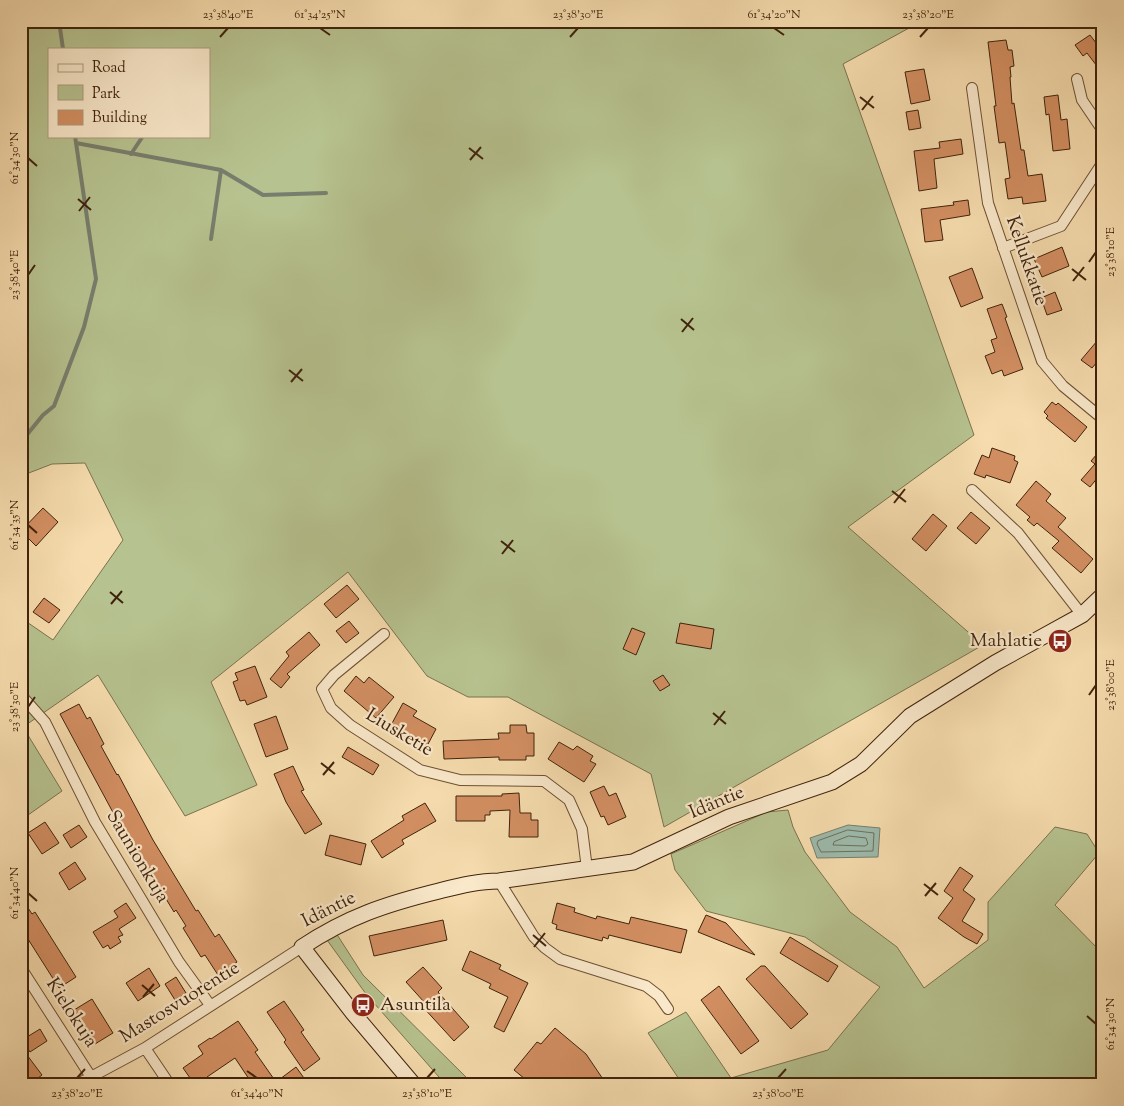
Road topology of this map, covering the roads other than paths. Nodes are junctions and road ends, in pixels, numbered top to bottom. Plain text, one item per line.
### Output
1 (1077, 80) dead end
2 (972, 88) dead end
3 (1103, 131) edge
4 (1103, 162) edge
5 (1003, 248) junction
6 (1103, 419) edge
7 (972, 490) dead end
8 (1103, 595) edge
9 (1082, 615) junction
10 (384, 634) dead end
11 (21, 695) edge
12 (586, 869) junction
13 (498, 881) junction
14 (302, 947) junction
15 (21, 968) edge
16 (210, 1005) junction
17 (668, 1009) dead end
18 (145, 1048) junction
19 (91, 1077) junction
20 (76, 1085) edge
21 (170, 1085) edge
22 (414, 1085) edge

1 - 3 street
2 - 5 street, Kellukkatie
4 - 5 street
5 - 6 street, Kellukkatie
7 - 9 street
8 - 9 street, Idäntie
9 - 12 street, Idäntie
10 - 12 street, Liusketie
11 - 16 street, Saunionkuja
12 - 13 street, Idäntie
13 - 14 street, Idäntie
13 - 17 street
14 - 16 street, Mastosvuorentie
14 - 22 street
15 - 19 street, Kielokuja
16 - 18 street, Mastosvuorentie
18 - 19 street, Mastosvuorentie
18 - 21 street
19 - 20 street, Mastosvuorentie

